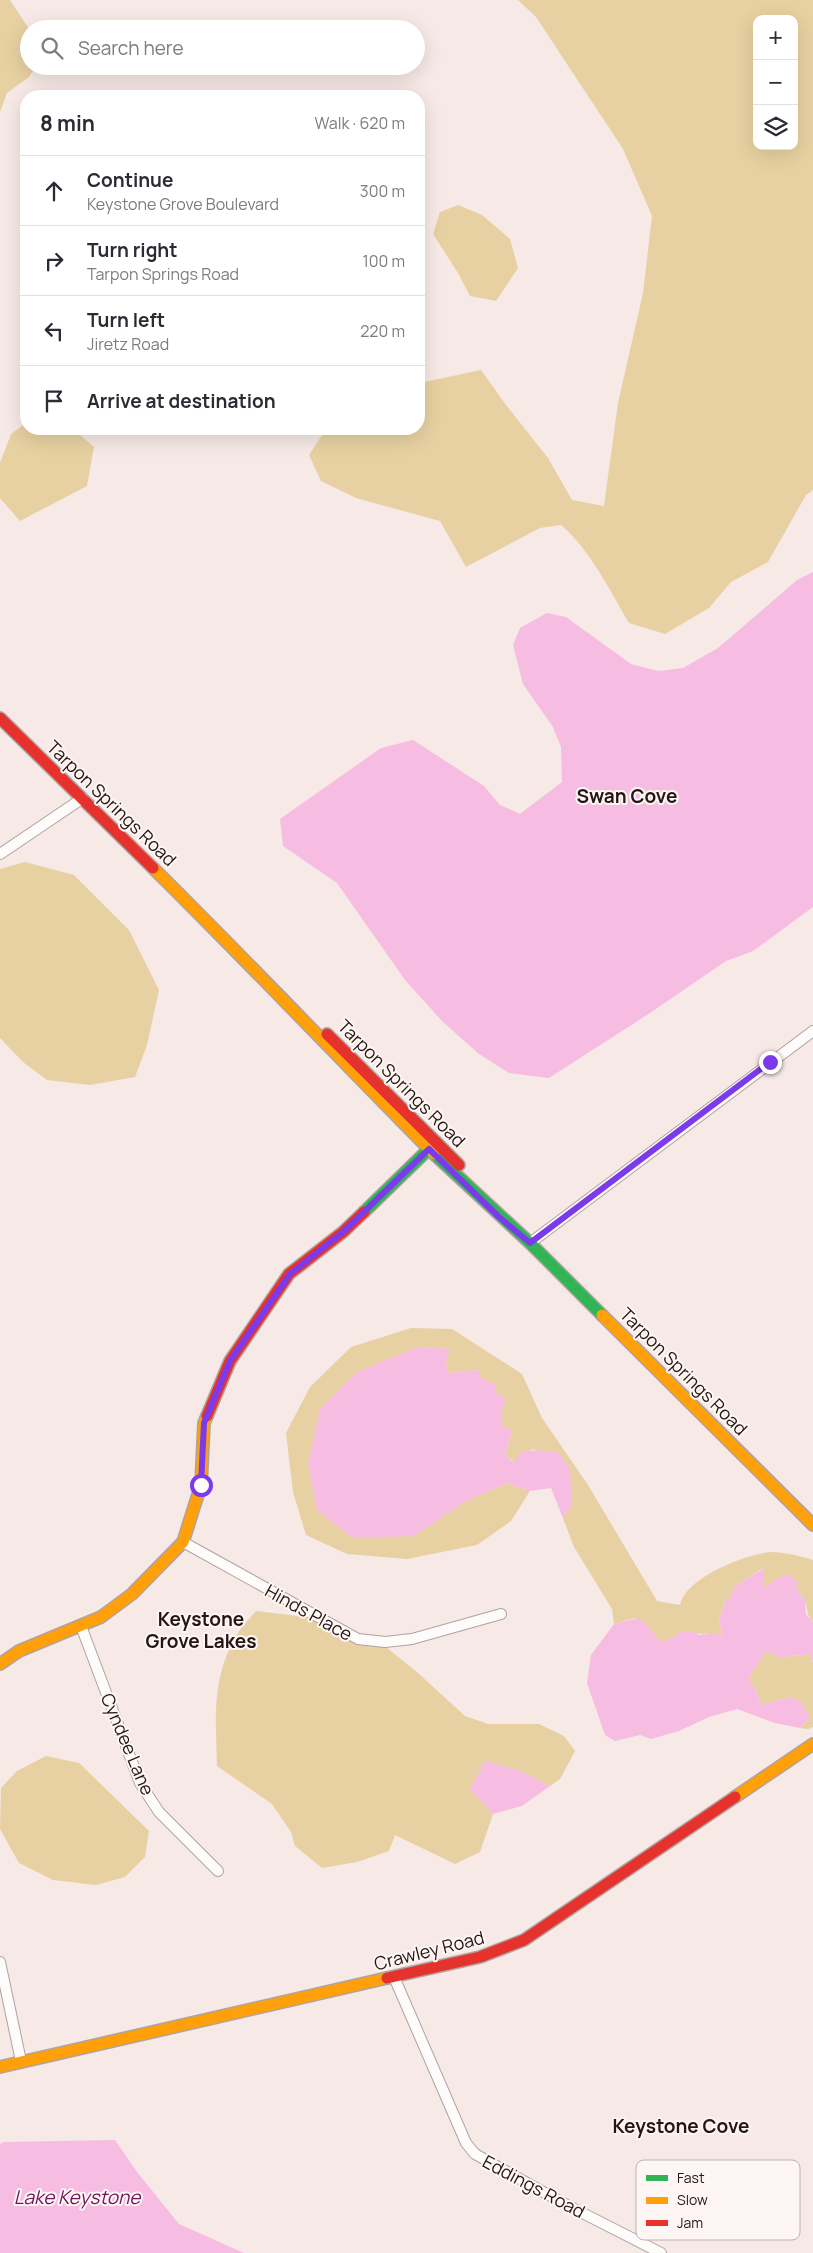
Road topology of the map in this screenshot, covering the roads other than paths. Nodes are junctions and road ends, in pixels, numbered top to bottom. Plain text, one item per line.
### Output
1 (0, 718) edge
2 (83, 798) junction
3 (0, 854) edge
4 (813, 1031) edge
5 (432, 1145) junction
6 (530, 1243) junction
7 (813, 1525) edge
8 (183, 1542) junction
9 (501, 1614) dead end
10 (80, 1626) junction
11 (0, 1664) edge
12 (813, 1744) edge
13 (218, 1871) dead end
14 (0, 1962) edge
15 (394, 1977) junction
16 (21, 2061) junction
17 (0, 2067) edge
18 (661, 2253) edge

1 - 2 street, Tarpon Springs Road
2 - 3 street
2 - 5 street, Tarpon Springs Road
4 - 6 street
5 - 6 street, Tarpon Springs Road
5 - 8 street
6 - 7 street, Tarpon Springs Road
8 - 9 street, Hinds Place
8 - 10 street
10 - 11 street
10 - 13 street, Cyndee Lane
12 - 15 street, Crawley Road
14 - 16 street
15 - 16 street, Crawley Road
15 - 18 street, Eddings Road
16 - 17 street, Crawley Road

